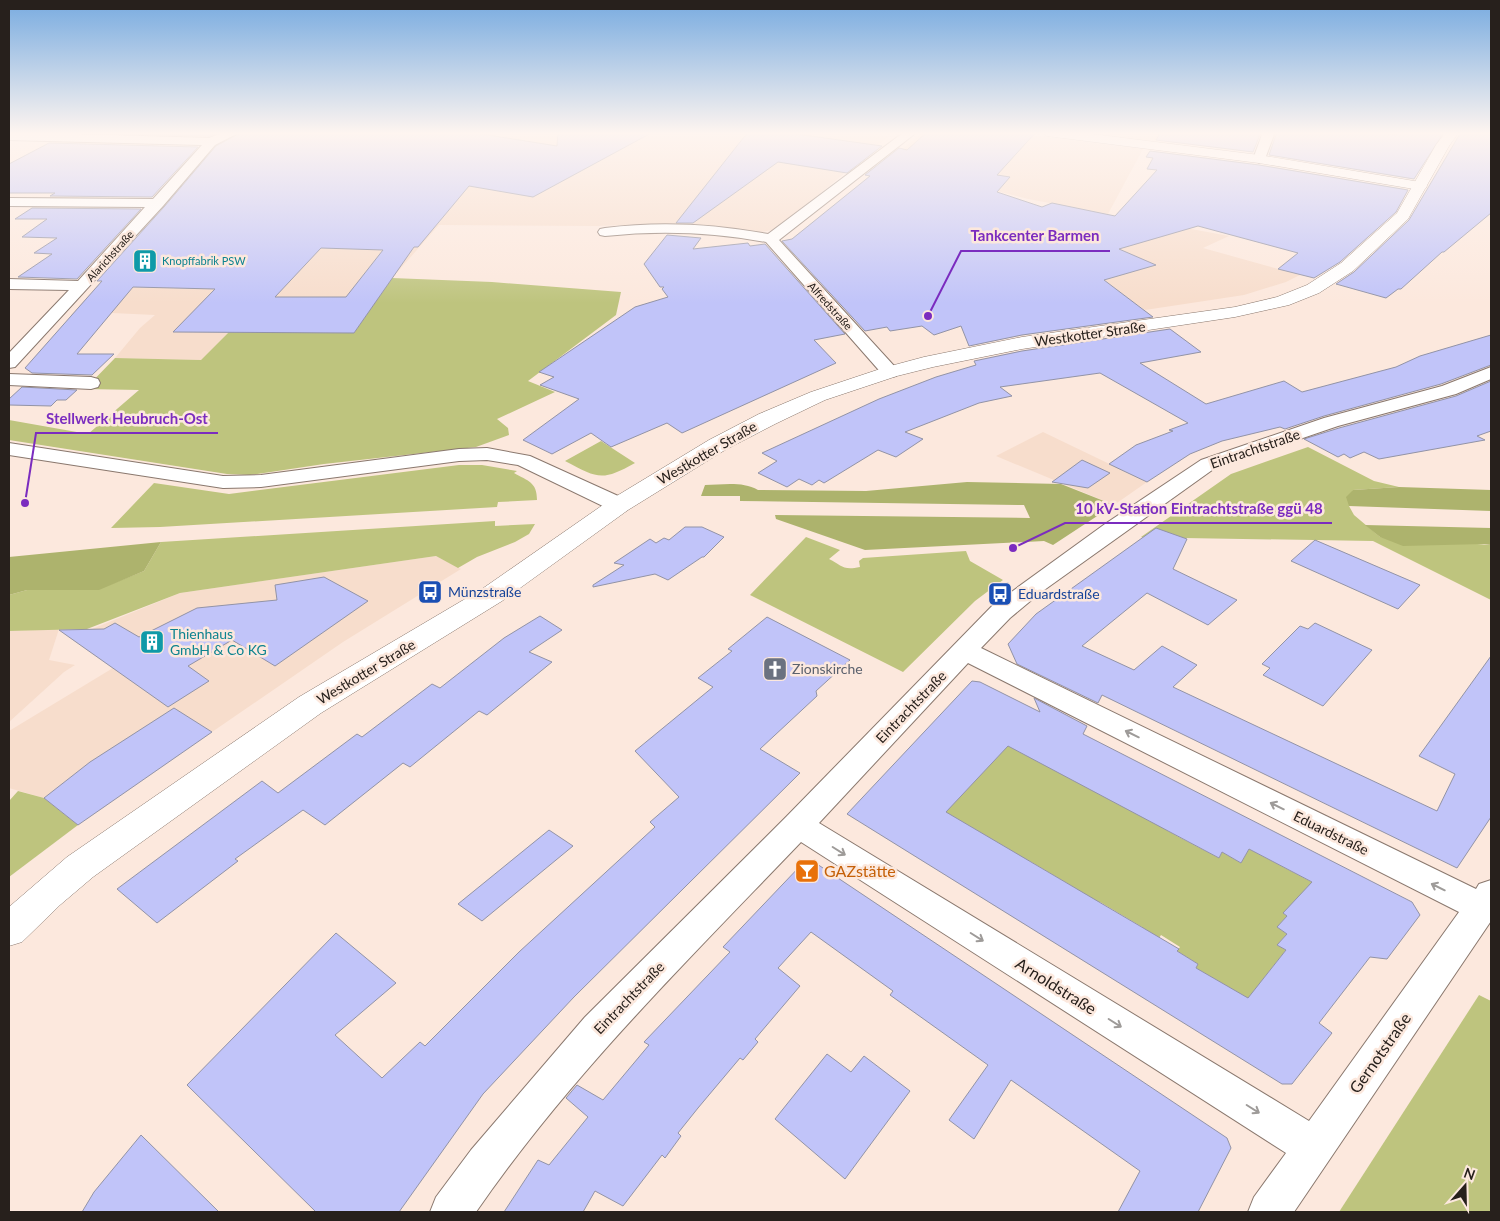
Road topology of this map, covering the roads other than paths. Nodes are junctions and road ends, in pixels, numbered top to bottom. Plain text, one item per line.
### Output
1 (170, 189) edge
2 (836, 189) edge
3 (1418, 189) edge
4 (9, 202) edge
5 (158, 203) junction
6 (605, 232) dead end
7 (771, 239) junction
8 (9, 284) edge
9 (82, 286) junction
10 (9, 363) edge
11 (890, 372) junction
12 (1491, 373) edge
13 (9, 379) edge
14 (91, 383) dead end
15 (9, 449) edge
16 (619, 505) junction
17 (965, 651) junction
18 (798, 825) junction
19 (1486, 901) edge
20 (9, 930) edge
21 (1314, 1147) junction
22 (451, 1212) edge
23 (1269, 1212) edge

1 - 5 street, Alarichstraße
2 - 7 street
3 - 11 main road, Westkotter Straße
4 - 5 street
5 - 9 street, Alarichstraße
6 - 7 street
7 - 11 street, Alfredstraße
8 - 9 street
9 - 10 street, Alarichstraße
11 - 16 main road, Westkotter Straße
12 - 17 street, Eintrachtstraße
13 - 14 street
15 - 16 street
16 - 20 main road, Westkotter Straße
17 - 18 street, Eintrachtstraße
19 -> 17 street, Eduardstraße
18 -> 21 street, Arnoldstraße
18 - 22 street, Eintrachtstraße
19 - 21 street, Gernotstraße
21 - 23 street, Gernotstraße

